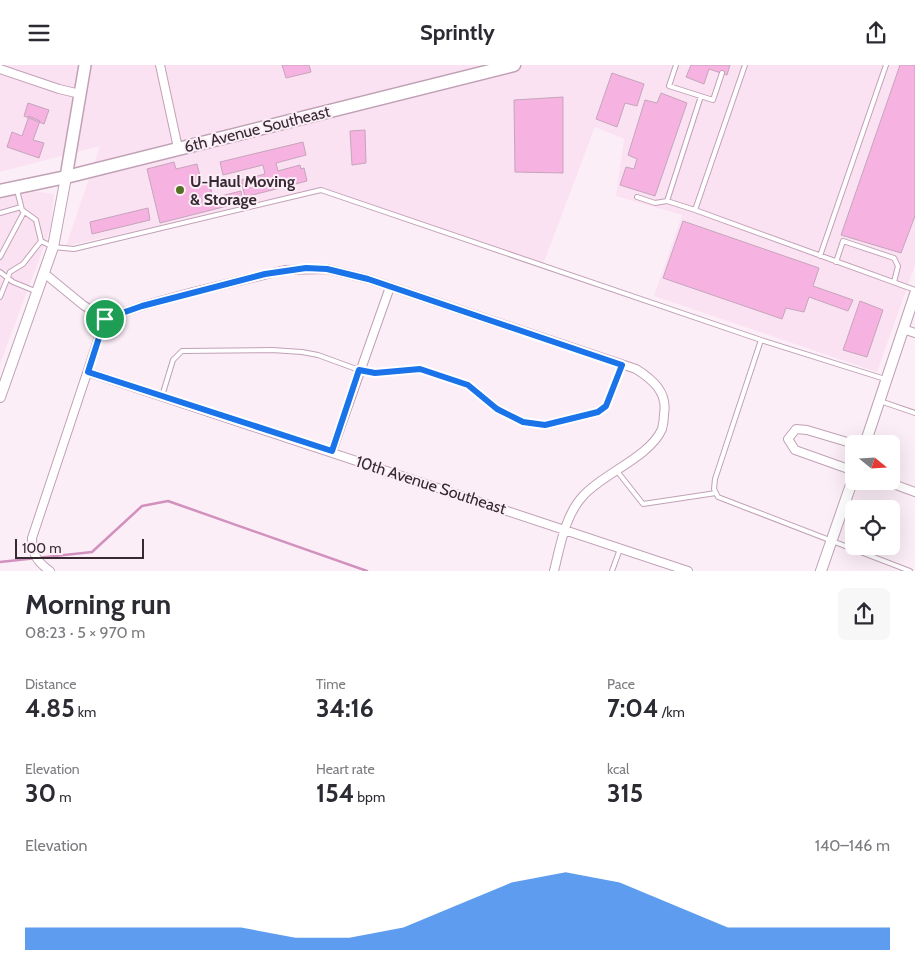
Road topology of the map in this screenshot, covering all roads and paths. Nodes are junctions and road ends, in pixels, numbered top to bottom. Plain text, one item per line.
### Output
1 (85, 65) edge
2 (160, 65) edge
3 (514, 65) edge
4 (676, 65) edge
5 (745, 65) edge
6 (886, 65) edge
7 (493, 67) edge
8 (0, 69) edge
9 (722, 73) dead end
10 (80, 94) junction
11 (701, 96) junction
12 (178, 148) junction
13 (66, 177) junction
14 (16, 188) junction
15 (0, 191) edge
16 (637, 197) dead end
17 (667, 201) junction
18 (21, 207) junction
19 (695, 210) junction
20 (24, 212) junction
21 (0, 213) edge
22 (40, 241) junction
23 (53, 247) junction
24 (820, 256) junction
25 (0, 257) edge
26 (836, 262) junction
27 (0, 272) edge
28 (44, 273) junction
29 (7, 278) junction
30 (894, 283) junction
31 (390, 287) junction
32 (915, 290) edge
33 (37, 292) junction
34 (915, 294) edge
35 (0, 297) edge
36 (105, 319) junction
37 (903, 329) junction
38 (915, 333) edge
39 (761, 340) junction
40 (622, 365) junction
41 (359, 370) junction
42 (88, 372) junction
43 (886, 380) junction
44 (162, 396) junction
45 (0, 397) edge
46 (880, 401) junction
47 (915, 413) edge
48 (868, 435) edge
49 (845, 441) edge
50 (332, 451) junction
51 (845, 468) edge
52 (617, 471) junction
53 (900, 486) edge
54 (849, 490) edge
55 (915, 492) edge
56 (716, 493) junction
57 (565, 529) junction
58 (832, 541) junction
59 (620, 549) junction
60 (50, 571) edge
61 (554, 571) edge
62 (612, 571) edge
63 (688, 571) edge
64 (821, 571) edge
65 (910, 571) edge

1 - 10 main road
2 - 12 street
3 - 7 main road, 6th Avenue Southeast
4 - 11 lane
5 - 19 lane
6 - 24 lane
7 - 12 main road, 6th Avenue Southeast
8 - 10 street
9 - 11 lane
10 - 13 main road
11 - 17 lane
12 - 13 main road, 6th Avenue Southeast
13 - 14 main road, 6th Avenue Southeast
13 - 23 street
14 - 15 main road, 6th Avenue Southeast
14 - 18 lane
16 - 17 lane
17 - 19 lane
18 - 20 lane
18 - 21 lane
19 - 24 lane
20 - 22 lane
20 - 25 lane
22 - 23 lane
22 - 29 lane
23 - 28 street
23 - 39 lane
24 - 26 lane
26 - 30 lane
26 - 30 lane
27 - 29 lane
28 - 33 street
28 - 36 street
29 - 33 lane
29 - 35 lane
30 - 32 lane
31 - 36 street
31 - 40 street
31 - 41 street
33 - 45 street
34 - 37 street
36 - 42 street
37 - 38 street
37 - 43 street
39 - 43 lane
39 - 56 lane
40 - 41 lane
40 - 52 street
41 - 44 lane
41 - 50 street
42 - 44 street, 10th Avenue Southeast
42 - 60 street
43 - 46 street
44 - 50 street, 10th Avenue Southeast
46 - 47 lane
46 - 48 street
49 - 51 street
50 - 57 street, 10th Avenue Southeast
52 - 56 lane
52 - 57 street
53 - 55 street
54 - 58 street
56 - 58 lane
57 - 59 street, 10th Avenue Southeast
57 - 61 street
58 - 64 street
58 - 65 lane
59 - 62 lane
59 - 63 street, 10th Avenue Southeast

